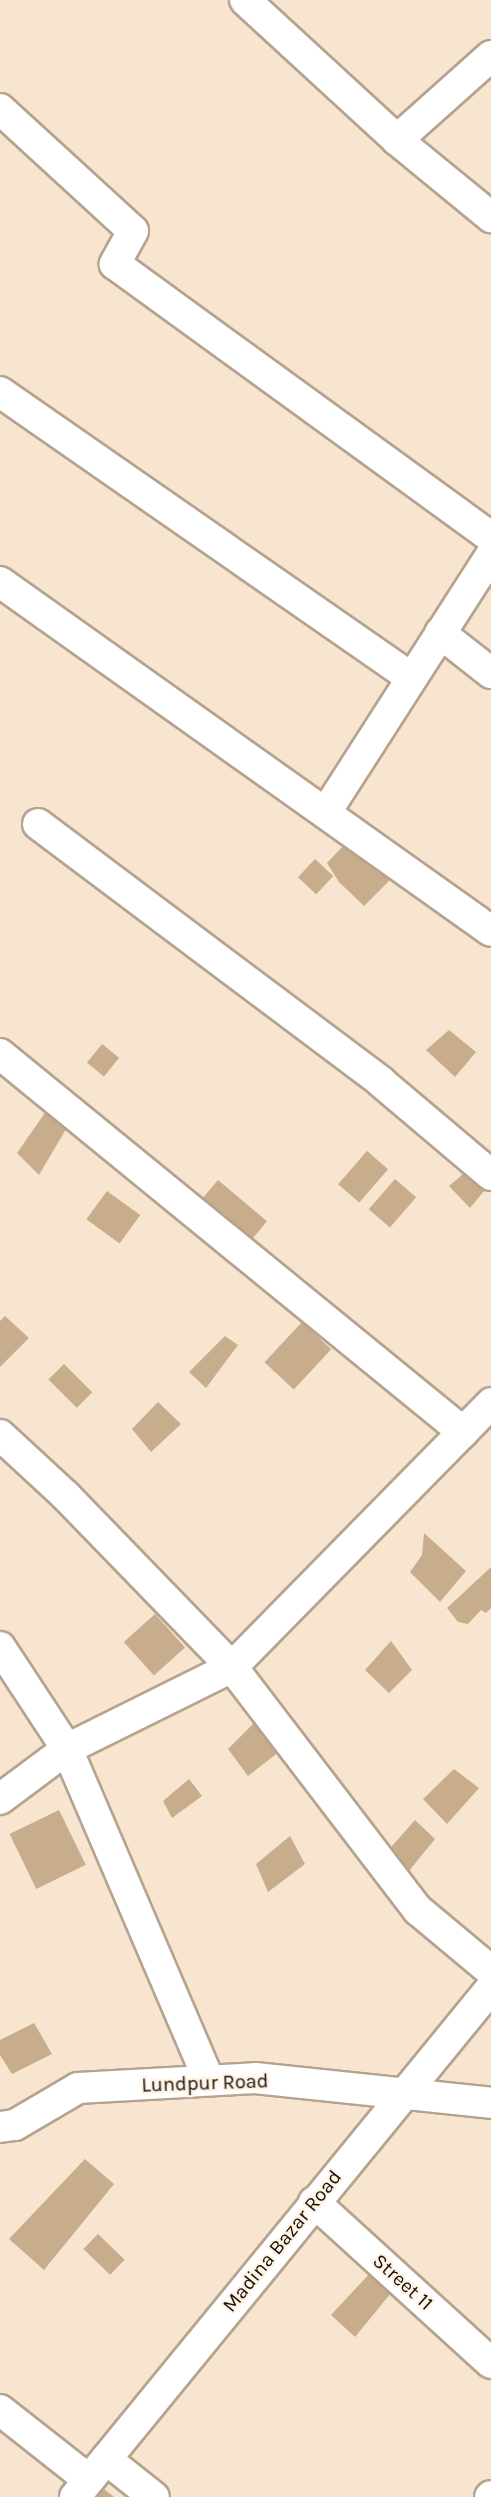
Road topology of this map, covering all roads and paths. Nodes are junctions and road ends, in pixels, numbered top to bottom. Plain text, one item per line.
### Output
1 (245, 0) edge
2 (491, 56) edge
3 (0, 109) edge
4 (397, 140) junction
5 (491, 217) edge
6 (0, 392) edge
7 (491, 537) edge
8 (491, 555) edge
9 (0, 582) edge
10 (440, 633) junction
11 (491, 674) edge
12 (410, 677) junction
13 (326, 812) junction
14 (39, 824) dead end
15 (491, 931) edge
16 (0, 1054) edge
17 (491, 1175) edge
18 (491, 1403) edge
19 (463, 1432) junction
20 (0, 1435) edge
21 (0, 1647) edge
22 (232, 1667) junction
23 (67, 1749) junction
24 (0, 1799) edge
25 (491, 1971) edge
26 (491, 1988) edge
27 (209, 2080) junction
28 (401, 2093) junction
29 (491, 2103) edge
30 (0, 2127) edge
31 (314, 2202) junction
32 (491, 2363) edge
33 (0, 2410) edge
34 (90, 2479) edge
35 (154, 2497) edge

1 - 4 street
2 - 4 street
3 - 7 street
4 - 5 street
6 - 12 street
8 - 10 street
9 - 13 street
10 - 11 street
10 - 12 street
12 - 13 street
13 - 15 street
14 - 17 street
16 - 19 street
18 - 19 street
19 - 22 street
20 - 22 street
21 - 23 street
22 - 23 street
22 - 25 street
23 - 24 street
23 - 27 street
26 - 28 street, Madina Bazar Road
27 - 28 street, Lundpur Road
27 - 30 street, Lundpur Road
28 - 29 street, Lundpur Road
28 - 31 street, Madina Bazar Road
31 - 32 street, Street 11
31 - 34 street, Madina Bazar Road
33 - 34 street
34 - 35 street

